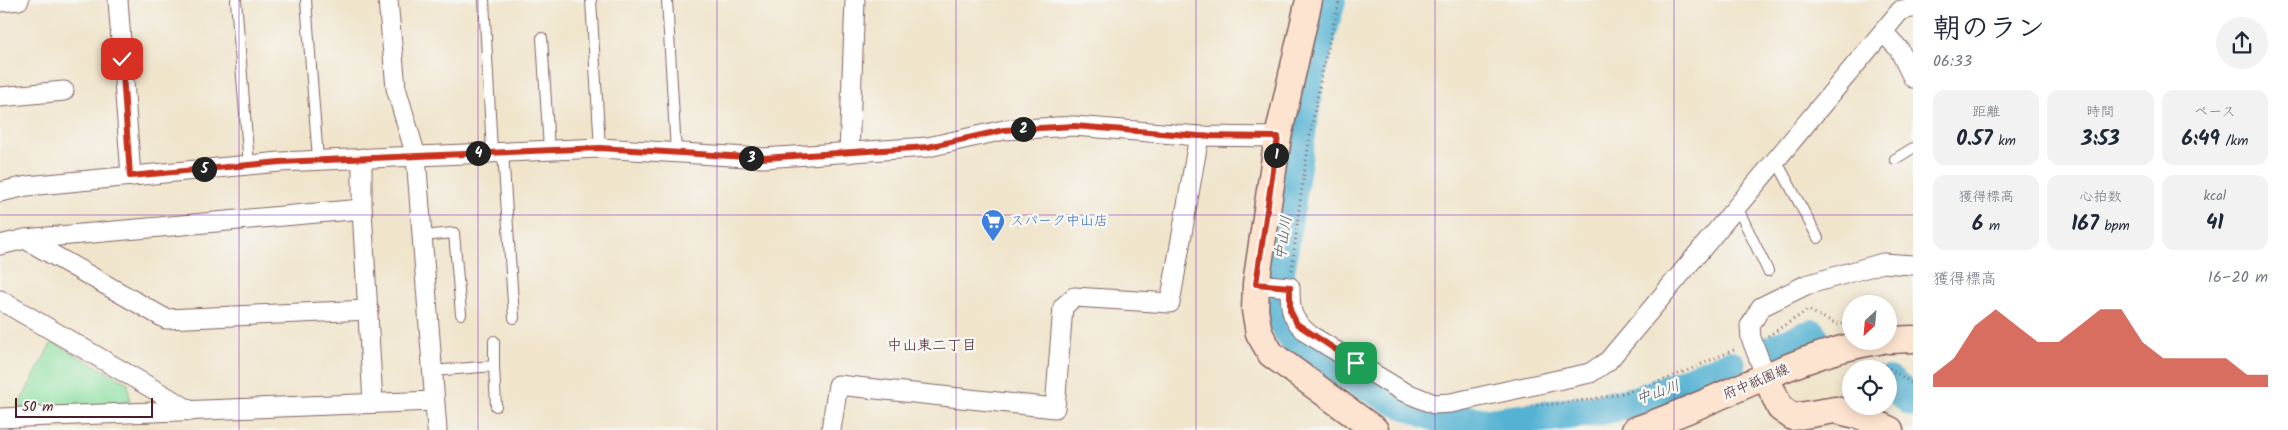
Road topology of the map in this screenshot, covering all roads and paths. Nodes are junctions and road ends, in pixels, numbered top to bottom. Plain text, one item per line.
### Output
1 (19, 0) edge
2 (118, 0) edge
3 (236, 0) edge
4 (306, 0) edge
5 (388, 0) edge
6 (484, 0) edge
7 (591, 0) edge
8 (667, 0) edge
9 (854, 0) edge
10 (1309, 0) edge
11 (1340, 0) edge
12 (0, 2) edge
13 (1913, 8) edge
14 (1883, 32) junction
15 (542, 38) dead end
16 (1913, 78) edge
17 (64, 91) dead end
18 (0, 97) edge
19 (1199, 136) junction
20 (1278, 137) junction
21 (600, 148) junction
22 (1913, 148) edge
23 (549, 150) junction
24 (497, 152) junction
25 (676, 152) junction
26 (849, 153) junction
27 (416, 156) junction
28 (362, 158) junction
29 (1895, 158) dead end
30 (318, 160) junction
31 (1776, 160) junction
32 (249, 165) junction
33 (130, 176) junction
34 (0, 192) edge
35 (1737, 207) junction
36 (362, 209) junction
37 (422, 236) junction
38 (1818, 238) dead end
39 (25, 239) junction
40 (0, 246) edge
41 (1913, 265) edge
42 (1768, 272) dead end
43 (1260, 284) junction
44 (1286, 286) junction
45 (0, 300) edge
46 (369, 310) junction
47 (461, 314) dead end
48 (514, 318) dead end
49 (1842, 323) edge
50 (1766, 338) dead end
51 (1913, 339) edge
52 (494, 341) dead end
53 (1898, 343) edge
54 (1842, 349) edge
55 (1884, 350) edge
56 (494, 366) junction
57 (432, 372) junction
58 (1766, 377) junction
59 (1913, 384) edge
60 (434, 401) junction
61 (374, 403) junction
62 (496, 406) dead end
63 (191, 411) junction
64 (0, 418) edge
65 (437, 430) edge
66 (831, 430) edge
67 (1376, 430) edge
68 (1636, 430) edge
69 (1890, 430) edge

1 - 12 street
2 - 33 street
3 - 32 lane
4 - 30 lane
5 - 27 street
6 - 24 lane
7 - 21 lane
8 - 25 lane
9 - 26 street
10 - 20 street
11 - 44 path
13 - 14 street
14 - 16 street
14 - 31 street
15 - 23 lane
17 - 18 street
19 - 20 street
19 - 26 street
19 - 66 street
20 - 43 street
21 - 23 street
21 - 25 street
22 - 29 lane
23 - 24 street
24 - 27 street
24 - 48 lane
25 - 26 street
27 - 28 street
27 - 37 street
28 - 30 street
28 - 36 street
30 - 32 street
31 - 35 street
31 - 38 lane
32 - 33 street
33 - 34 street
35 - 42 lane
35 - 44 street
36 - 39 street
36 - 46 street
37 - 47 lane
37 - 57 street
39 - 40 street
39 - 46 street
41 - 58 street
43 - 44 street
43 - 67 street
45 - 63 street
46 - 61 street
49 - 50 path
51 - 53 street, 府中祇園線
52 - 56 lane
54 - 58 street, 府中祇園線
55 - 59 path
56 - 57 lane
56 - 62 lane
57 - 60 street
58 - 68 street, 府中祇園線
58 - 69 street
60 - 61 street
60 - 65 street
61 - 63 street
63 - 64 street

